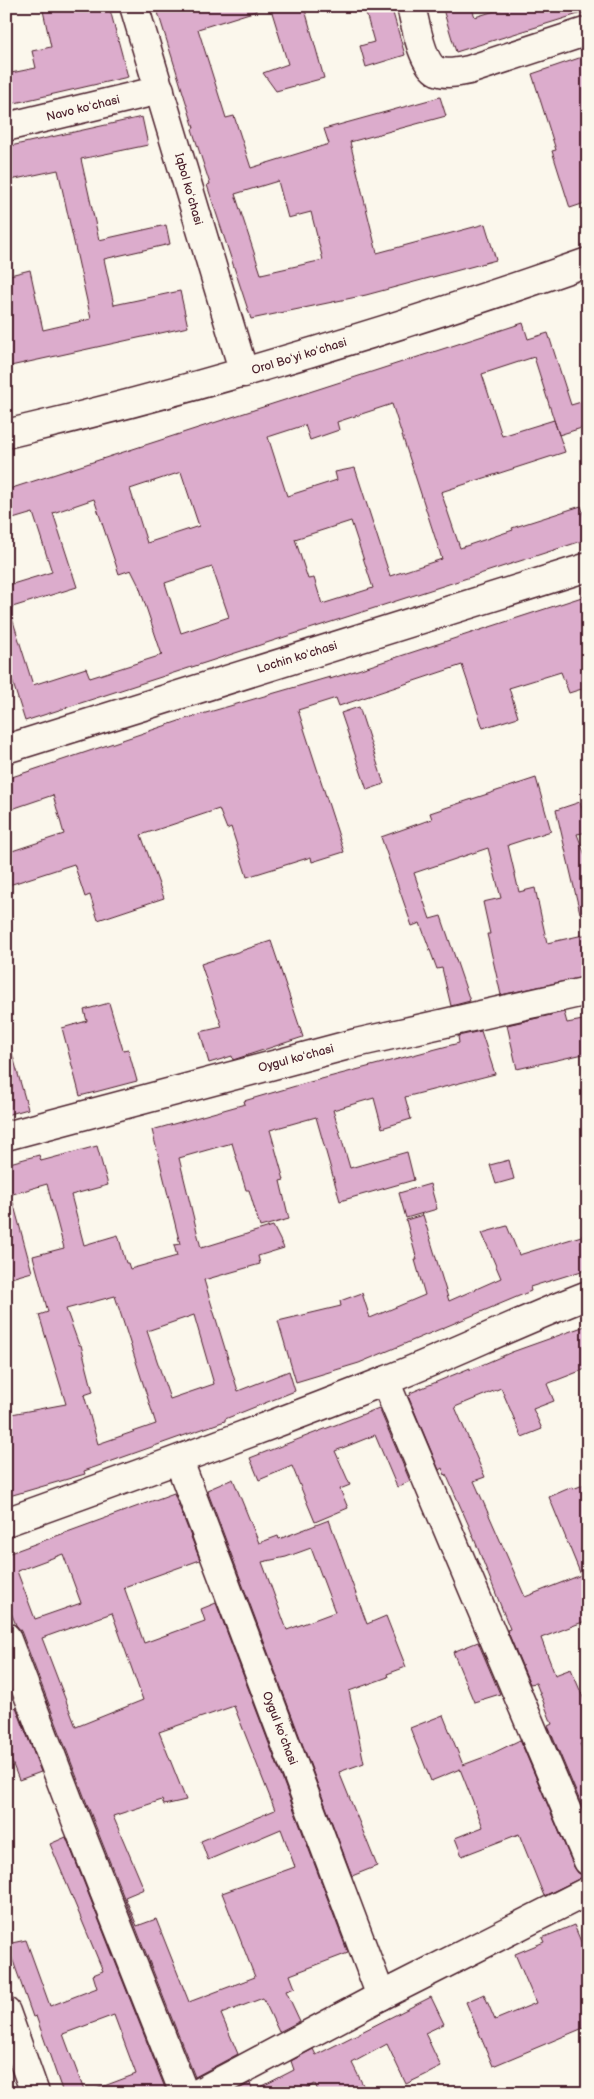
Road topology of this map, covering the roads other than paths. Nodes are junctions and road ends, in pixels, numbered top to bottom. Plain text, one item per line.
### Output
1 (134, 6) edge
2 (411, 6) edge
3 (588, 31) edge
4 (160, 90) junction
5 (6, 127) edge
6 (588, 262) edge
7 (244, 373) junction
8 (6, 434) edge
9 (588, 567) edge
10 (6, 749) edge
11 (588, 991) edge
12 (6, 1136) edge
13 (588, 1295) edge
14 (385, 1381) junction
15 (179, 1461) junction
16 (6, 1522) edge
17 (6, 1637) edge
18 (588, 1861) edge
19 (588, 1891) edge
20 (381, 1996) junction
21 (6, 2012) edge
22 (35, 2093) edge
23 (184, 2093) edge
24 (198, 2093) edge

1 - 4 street, Iqbol koʻchasi
2 - 3 street
4 - 5 street, Navo koʻchasi
4 - 7 street, Iqbol koʻchasi
6 - 7 street, Orol Boʻyi koʻchasi
7 - 8 street, Orol Boʻyi koʻchasi
9 - 10 street, Lochin koʻchasi
11 - 12 street, Oygul koʻchasi
13 - 14 street
14 - 15 street
14 - 18 street
15 - 16 street
15 - 20 street, Oygul koʻchasi
17 - 23 street
19 - 20 street
20 - 24 street
21 - 22 street

